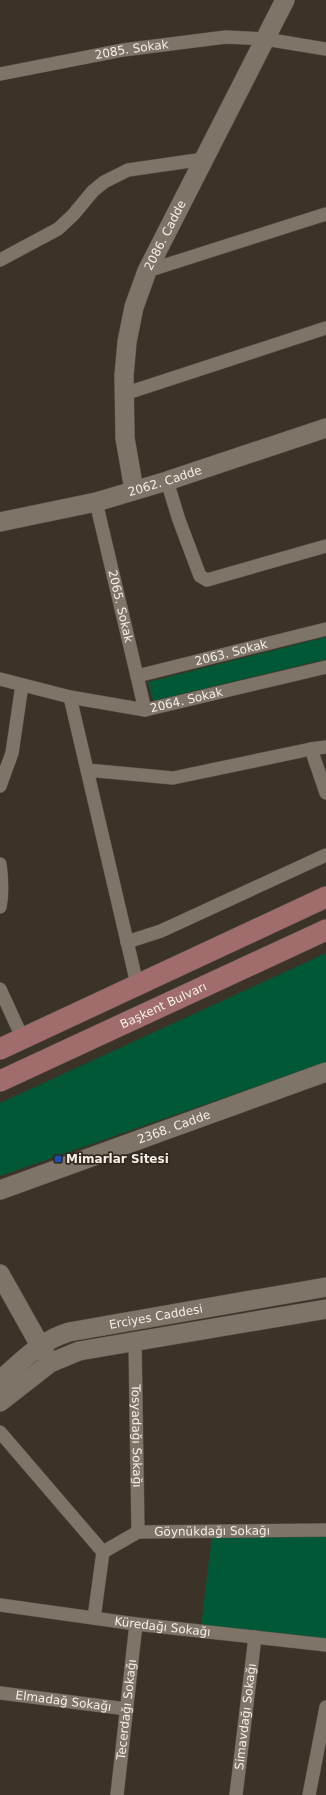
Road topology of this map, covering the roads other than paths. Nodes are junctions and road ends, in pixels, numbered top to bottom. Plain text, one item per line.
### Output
1 (285, 0) edge
2 (265, 39) junction
3 (326, 49) edge
4 (0, 74) edge
5 (204, 159) junction
6 (326, 214) edge
7 (0, 260) edge
8 (147, 271) junction
9 (326, 328) edge
10 (124, 394) junction
11 (326, 428) edge
12 (167, 481) junction
13 (134, 490) junction
14 (96, 502) junction
15 (0, 522) edge
16 (326, 546) edge
17 (326, 629) edge
18 (326, 667) edge
19 (137, 676) junction
20 (0, 679) edge
21 (22, 685) junction
22 (70, 697) junction
23 (145, 710) junction
24 (326, 747) edge
25 (311, 749) junction
26 (87, 770) junction
27 (0, 786) edge
28 (326, 793) edge
29 (326, 855) edge
30 (0, 864) edge
31 (326, 898) edge
32 (0, 907) edge
33 (326, 930) edge
34 (127, 942) junction
35 (137, 984) junction
36 (0, 989) edge
37 (22, 1037) junction
38 (0, 1049) edge
39 (326, 1072) edge
40 (0, 1081) edge
41 (0, 1190) edge
42 (0, 1274) edge
43 (326, 1287) edge
44 (326, 1309) edge
45 (135, 1341) junction
46 (40, 1345) junction
47 (50, 1363) junction
48 (0, 1380) edge
49 (0, 1402) edge
50 (0, 1432) edge
51 (326, 1530) edge
52 (138, 1532) junction
53 (103, 1552) junction
54 (0, 1605) edge
55 (94, 1618) junction
56 (136, 1624) junction
57 (255, 1637) junction
58 (326, 1645) edge
59 (0, 1693) edge
60 (326, 1707) edge
61 (127, 1709) junction
62 (117, 1795) edge
63 (236, 1795) edge
64 (308, 1795) edge

1 - 2 street, 2086. Cadde
2 - 3 street, 2085. Sokak
2 - 4 street, 2085. Sokak
2 - 5 street, 2086. Cadde
5 - 7 street
5 - 8 street, 2086. Cadde
6 - 8 street
8 - 10 street, 2086. Cadde
9 - 10 street
10 - 13 street, 2086. Cadde
11 - 12 street, 2062. Cadde
12 - 13 street, 2062. Cadde
12 - 16 street
13 - 14 street, 2062. Cadde
14 - 15 street, 2062. Cadde
14 - 19 street, 2065. Sokak
17 - 19 street, 2063. Sokak
18 - 23 street, 2064. Sokak
19 - 23 street, 2065. Sokak
20 - 21 street, 2064. Sokak
21 - 22 street, 2064. Sokak
21 - 27 street
22 - 23 street, 2064. Sokak
22 - 26 street
24 - 25 street
25 - 26 street
25 - 28 street
26 - 34 street
29 - 34 street
30 - 32 street
31 - 35 main road
33 - 40 main road, Başkent Bulvarı
34 - 35 street
35 - 37 main road
36 - 37 street
37 - 38 main road
39 - 41 street, 2368. Cadde
42 - 46 street
43 - 46 street, Erciyes Caddesi
44 - 45 street, Erciyes Caddesi
45 - 47 street, Erciyes Caddesi
45 - 52 street, Tosyadağı Sokağı
46 - 47 street
46 - 48 street, Erciyes Caddesi
47 - 49 street, Erciyes Caddesi
50 - 53 street
51 - 52 street, Göynükdağı Sokağı
52 - 53 street, Göynükdağı Sokağı
53 - 55 street
54 - 55 street, Küredağı Sokağı
55 - 56 street, Küredağı Sokağı
56 - 57 street, Küredağı Sokağı
56 - 61 street, Tecerdağı Sokağı
57 - 58 street, Küredağı Sokağı
57 - 63 street, Simavdağı Sokağı
59 - 61 street, Elmadağ Sokağı
60 - 64 street
61 - 62 street, Tecerdağı Sokağı

